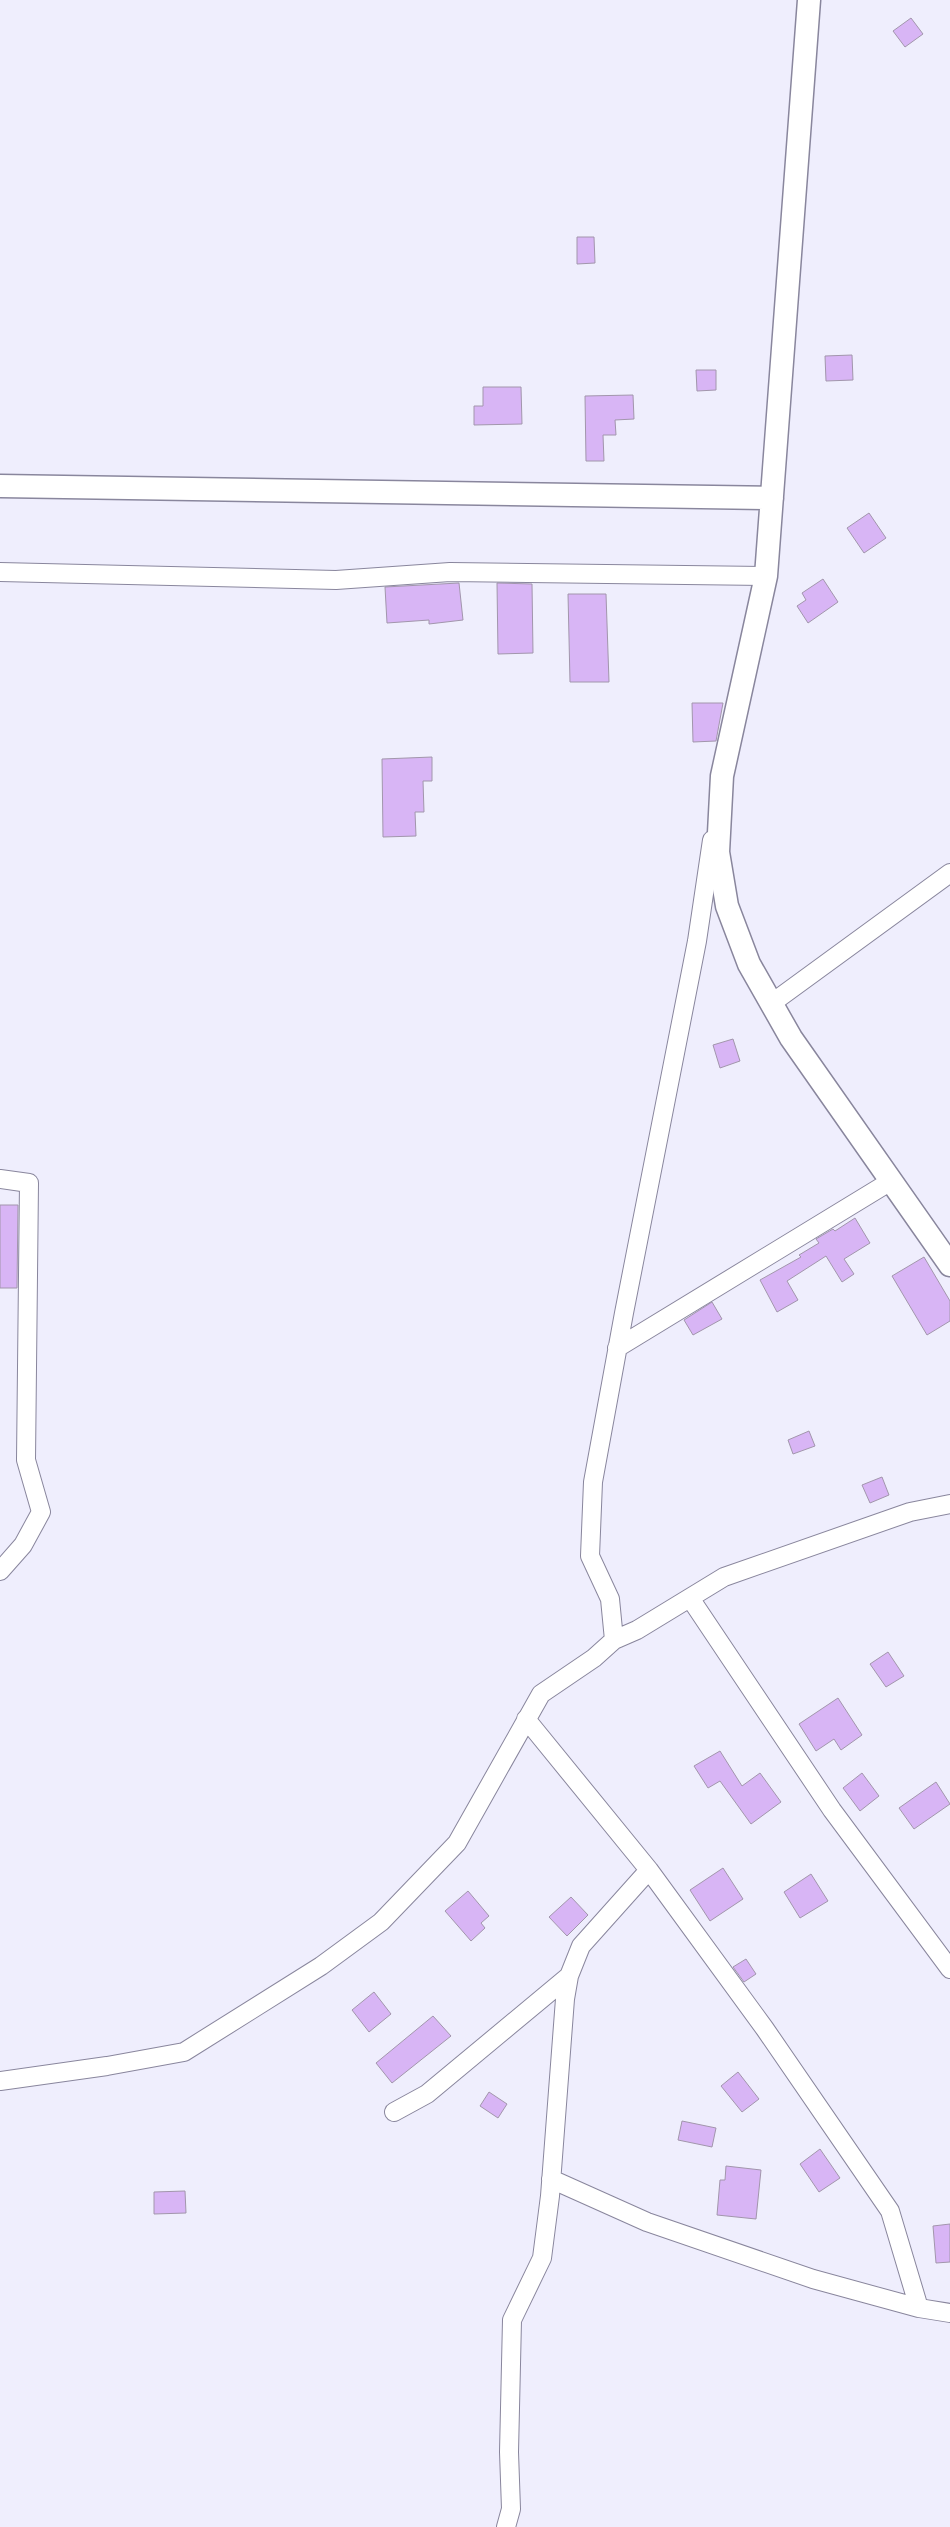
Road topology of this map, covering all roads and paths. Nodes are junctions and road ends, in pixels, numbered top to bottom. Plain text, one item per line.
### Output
1 (809, 0) edge
2 (0, 486) edge
3 (772, 498) junction
4 (0, 572) edge
5 (766, 576) junction
6 (722, 776) junction
7 (950, 873) edge
8 (772, 1003) junction
9 (0, 1180) edge
10 (891, 1181) junction
11 (950, 1265) edge
12 (618, 1348) junction
13 (950, 1504) edge
14 (0, 1571) edge
15 (690, 1598) junction
16 (614, 1640) junction
17 (526, 1719) junction
18 (650, 1870) junction
19 (950, 1969) edge
20 (569, 1976) junction
21 (0, 2081) edge
22 (394, 2112) dead end
23 (551, 2178) junction
24 (919, 2308) junction
25 (950, 2313) edge
26 (506, 2527) edge

1 - 3 main road
2 - 3 main road
3 - 5 main road
4 - 5 street
5 - 6 main road
6 - 8 main road
6 - 12 street
7 - 8 street
8 - 10 main road
9 - 14 street
10 - 11 main road
10 - 12 street
12 - 16 street
13 - 15 street
15 - 16 street
15 - 19 street
16 - 17 street
17 - 18 street
17 - 21 street
18 - 20 street
18 - 24 street
20 - 22 street
20 - 23 street
23 - 24 street
23 - 26 street
24 - 25 street

